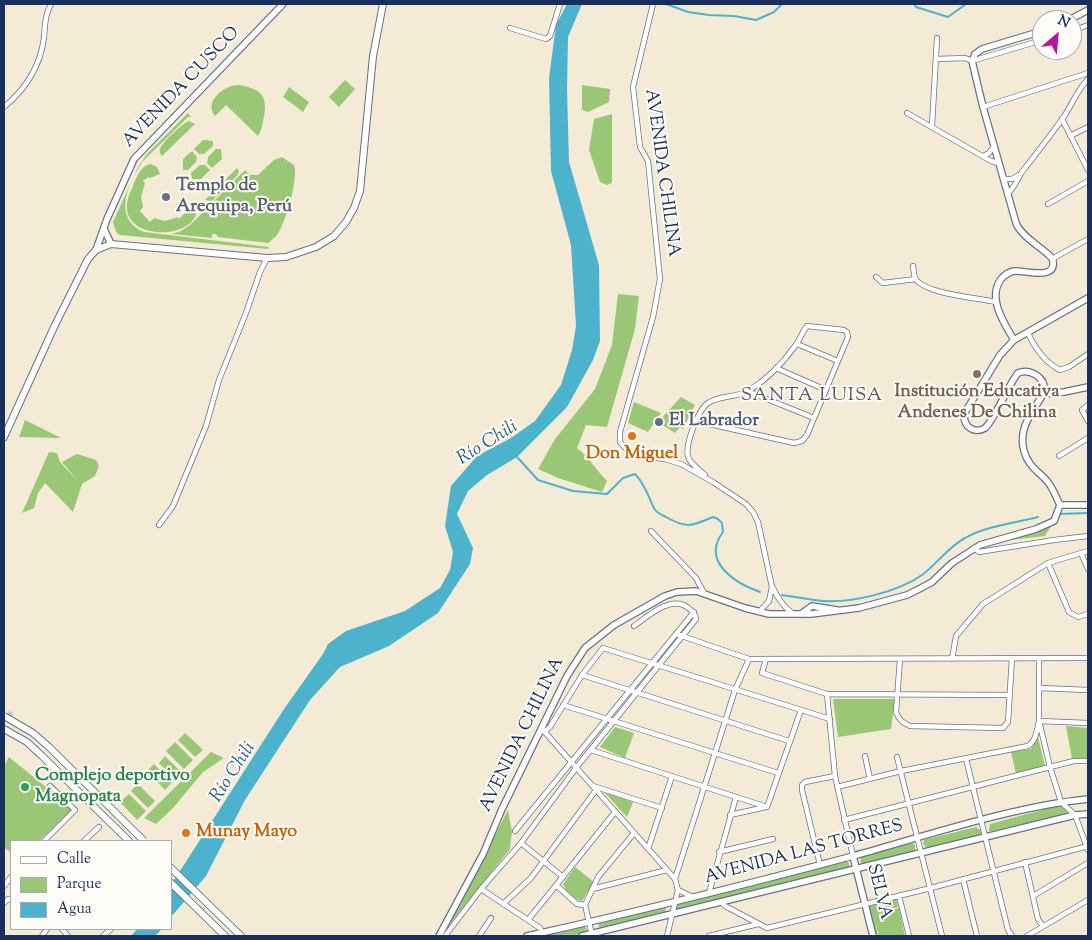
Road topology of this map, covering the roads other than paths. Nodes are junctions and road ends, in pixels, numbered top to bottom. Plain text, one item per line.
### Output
1 (51, 4) edge
2 (283, 4) edge
3 (383, 4) edge
4 (560, 4) edge
5 (653, 4) edge
6 (510, 28) dead end
7 (1032, 34) edge
8 (937, 38) dead end
9 (1032, 43) edge
10 (936, 59) junction
11 (972, 60) junction
12 (1088, 73) edge
13 (1088, 79) edge
14 (4, 107) edge
15 (983, 107) junction
16 (907, 113) dead end
17 (1062, 119) junction
18 (932, 126) junction
19 (1088, 128) edge
20 (1070, 136) junction
21 (994, 146) junction
22 (983, 156) junction
23 (998, 163) junction
24 (1088, 170) edge
25 (1021, 174) junction
26 (1003, 180) junction
27 (1088, 181) edge
28 (1007, 194) junction
29 (1048, 204) dead end
30 (104, 229) junction
31 (1088, 239) edge
32 (111, 244) junction
33 (96, 250) junction
34 (267, 258) junction
35 (1052, 258) junction
36 (913, 266) dead end
37 (876, 277) dead end
38 (916, 279) junction
39 (1088, 298) edge
40 (996, 302) junction
41 (1028, 332) junction
42 (1014, 340) junction
43 (797, 344) junction
44 (1088, 354) edge
45 (838, 361) junction
46 (776, 368) junction
47 (1088, 387) edge
48 (826, 390) junction
49 (747, 392) junction
50 (1043, 394) junction
51 (1088, 405) edge
52 (814, 418) junction
53 (1088, 421) edge
54 (696, 422) junction
55 (4, 437) edge
56 (1088, 438) edge
57 (1059, 456) dead end
58 (713, 482) junction
59 (1060, 505) junction
60 (1088, 505) edge
61 (159, 525) dead end
62 (651, 531) dead end
63 (1088, 536) edge
64 (974, 548) junction
65 (1088, 551) edge
66 (1081, 552) junction
67 (1048, 563) junction
68 (1088, 569) edge
69 (772, 587) junction
70 (704, 593) junction
71 (694, 612) junction
72 (759, 612) junction
73 (793, 614) junction
74 (1088, 614) edge
75 (634, 626) dead end
76 (676, 634) junction
77 (682, 636) junction
78 (952, 658) junction
79 (1012, 658) junction
80 (1039, 658) junction
81 (1088, 658) edge
82 (749, 659) junction
83 (766, 659) junction
84 (900, 659) junction
85 (652, 663) junction
86 (659, 666) junction
87 (582, 675) junction
88 (1039, 688) junction
89 (630, 690) junction
90 (735, 690) junction
91 (1088, 690) edge
92 (637, 692) junction
93 (827, 694) junction
94 (897, 694) junction
95 (1009, 695) junction
96 (563, 705) junction
97 (801, 710) junction
98 (4, 716) edge
99 (607, 719) junction
100 (830, 719) junction
101 (614, 721) junction
102 (726, 721) junction
103 (1039, 721) junction
104 (1088, 723) edge
105 (4, 729) edge
106 (543, 731) junction
107 (789, 741) junction
108 (591, 750) junction
109 (715, 753) junction
110 (865, 756) dead end
111 (897, 757) dead end
112 (966, 759) junction
113 (1088, 761) edge
114 (571, 762) junction
115 (1050, 767) junction
116 (576, 768) junction
117 (901, 771) junction
118 (778, 773) junction
119 (672, 776) junction
120 (835, 776) junction
121 (870, 778) junction
122 (50, 786) dead end
123 (704, 787) junction
124 (837, 787) junction
125 (973, 787) junction
126 (594, 788) junction
127 (736, 797) junction
128 (1088, 799) edge
129 (1061, 802) junction
130 (909, 803) junction
131 (767, 807) junction
132 (662, 808) junction
133 (615, 812) junction
134 (1088, 814) edge
135 (1076, 815) junction
136 (730, 816) junction
137 (844, 820) junction
138 (982, 821) junction
139 (99, 827) dead end
140 (516, 831) dead end
141 (634, 833) junction
142 (986, 836) junction
143 (918, 838) junction
144 (773, 839) dead end
145 (45, 840) edge
146 (85, 840) edge
147 (130, 840) edge
148 (143, 840) edge
149 (520, 843) junction
150 (1087, 847) edge
151 (648, 849) junction
152 (720, 852) junction
153 (922, 852) junction
154 (853, 856) junction
155 (543, 861) junction
156 (1025, 862) junction
157 (1088, 863) edge
158 (820, 864) junction
159 (856, 868) junction
160 (172, 869) edge
161 (667, 870) junction
162 (994, 871) junction
163 (563, 877) junction
164 (675, 879) junction
165 (963, 879) junction
166 (172, 884) edge
167 (556, 885) junction
168 (592, 888) junction
169 (930, 888) junction
170 (481, 889) junction
171 (678, 890) junction
172 (708, 893) junction
173 (899, 896) junction
174 (1033, 896) junction
175 (693, 897) junction
176 (1088, 900) edge
177 (675, 902) junction
178 (721, 902) junction
179 (503, 904) junction
180 (865, 904) junction
181 (585, 905) junction
182 (671, 914) junction
183 (491, 918) dead end
184 (528, 920) junction
185 (589, 921) junction
186 (759, 924) junction
187 (1043, 926) junction
188 (443, 929) junction
189 (542, 933) junction
190 (592, 935) edge
191 (225, 936) edge
192 (241, 936) edge
193 (434, 936) edge
194 (439, 936) edge
195 (445, 936) edge
196 (479, 936) edge
197 (527, 936) edge
198 (582, 936) edge
199 (667, 936) edge
200 (709, 936) edge
201 (873, 936) edge
202 (909, 936) edge
203 (942, 936) edge
204 (977, 936) edge
205 (1012, 936) edge
206 (1026, 936) edge

1 - 14 street
2 - 30 street, AVENIDA CUSCO
3 - 34 main road
4 - 6 street
5 - 58 street, AVENIDA CHILINA
7 - 11 street
8 - 10 street
9 - 11 street
10 - 11 street
10 - 18 street
11 - 15 street
12 - 15 street
13 - 17 street
15 - 21 street
16 - 18 street
17 - 20 street
17 - 25 street
18 - 22 street
19 - 20 street
20 - 24 street
21 - 22 street
21 - 23 street
22 - 23 street
23 - 26 street
25 - 26 street
25 - 28 street
26 - 28 street
27 - 29 street
28 - 35 street
30 - 32 street
30 - 33 street, AVENIDA CUSCO
31 - 35 street
32 - 33 main road
32 - 34 main road
33 - 55 main road, AVENIDA CUSCO
34 - 61 street
35 - 40 street
36 - 38 street
37 - 38 street
38 - 40 street
39 - 41 street
40 - 42 street
41 - 42 street
41 - 44 street
42 - 50 street
43 - 45 street
43 - 45 street
43 - 46 street
45 - 48 street
46 - 48 street
46 - 49 street
47 - 50 street
48 - 52 street
49 - 52 street
49 - 54 street
50 - 59 street
51 - 53 street
52 - 54 street
54 - 58 street
56 - 57 street
58 - 69 street, AVENIDA CHILINA
59 - 60 street
59 - 64 street, AVENIDA CHILINA
62 - 70 street
63 - 64 street
64 - 73 street, AVENIDA CHILINA
65 - 66 street
66 - 67 street
66 - 68 street
67 - 74 street
67 - 78 street
69 - 72 street
69 - 73 street, AVENIDA CHILINA
70 - 72 street, AVENIDA CHILINA
70 - 106 street, AVENIDA CHILINA
71 - 75 street
71 - 76 street
71 - 77 street
72 - 73 street, AVENIDA CHILINA
76 - 77 street
76 - 85 street
77 - 82 street
77 - 86 street
78 - 79 street
78 - 84 street
79 - 80 street
79 - 95 street
80 - 81 street
80 - 88 street
82 - 83 street
82 - 90 street
83 - 84 street
83 - 93 street
84 - 94 street
85 - 86 street
85 - 87 street
85 - 89 street
86 - 90 street
86 - 92 street
87 - 89 street
87 - 96 street
88 - 91 street
88 - 103 street
89 - 92 street
89 - 99 street
90 - 97 street
90 - 102 street
92 - 101 street
92 - 102 street
93 - 94 street
93 - 100 street
94 - 95 street
94 - 95 street
96 - 99 street
96 - 106 street
97 - 100 street
97 - 107 street
98 - 148 main road, bridge
99 - 101 street
99 - 114 street
100 - 120 street
101 - 108 street
101 - 109 street
102 - 107 street
102 - 109 street
103 - 104 street
103 - 112 street
103 - 115 street
105 - 147 main road
106 - 114 street
106 - 188 street, AVENIDA CHILINA
107 - 118 street
108 - 116 street
108 - 119 street
109 - 118 street
109 - 123 street
110 - 121 street
111 - 117 street
112 - 117 street
112 - 125 street
113 - 115 street
114 - 116 street
114 - 140 street
115 - 125 street
115 - 129 street
116 - 126 street
116 - 149 street
117 - 121 street
117 - 130 street
118 - 131 street
119 - 123 street
119 - 132 street
120 - 124 street
120 - 158 street
121 - 124 street
122 - 145 street
123 - 127 street
123 - 164 street
124 - 137 street
125 - 130 street
125 - 138 street
126 - 132 street
126 - 133 street
126 - 155 street
127 - 131 street
127 - 136 street
128 - 129 street, AVENIDA LAS TORRES
129 - 135 street
129 - 138 street, AVENIDA LAS TORRES
130 - 137 street
130 - 143 street
131 - 136 street
132 - 151 street
133 - 141 street
133 - 163 street
134 - 135 street, AVENIDA LAS TORRES
135 - 142 street, AVENIDA LAS TORRES
135 - 150 street
136 - 152 street
137 - 154 street
138 - 142 street
138 - 143 street, AVENIDA LAS TORRES
139 - 146 street
141 - 151 street
141 - 168 street
142 - 153 street, AVENIDA LAS TORRES
142 - 162 street
143 - 153 street
143 - 154 street, AVENIDA LAS TORRES
144 - 152 street
149 - 155 street
149 - 170 street
150 - 156 street
151 - 161 street
152 - 172 street
153 - 159 street, AVENIDA LAS TORRES
153 - 169 street
154 - 158 street, AVENIDA LAS TORRES
154 - 159 street, SELVA
155 - 163 street
155 - 179 street
156 - 162 street
156 - 174 street
157 - 174 street
158 - 172 street, AVENIDA LAS TORRES
159 - 178 street, AVENIDA LAS TORRES
159 - 180 street, SELVA
160 - 192 main road
161 - 164 street
161 - 168 street
162 - 165 street
162 - 205 street
163 - 167 street
164 - 171 street
165 - 169 street
165 - 204 street
166 - 191 main road
167 - 181 street
167 - 184 street
168 - 181 street
169 - 173 street
169 - 203 street
170 - 179 street
170 - 195 street
171 - 175 street
171 - 177 street
172 - 175 street, AVENIDA LAS TORRES
173 - 180 street
173 - 202 street
174 - 187 street
175 - 177 street, AVENIDA LAS TORRES
176 - 187 street
177 - 182 street
177 - 185 street, AVENIDA LAS TORRES
178 - 182 street, AVENIDA LAS TORRES
178 - 186 street
179 - 184 street
180 - 186 street
180 - 201 street, SELVA
181 - 185 street
182 - 190 street, AVENIDA LAS TORRES
182 - 199 street
183 - 196 street
184 - 189 street
185 - 189 street, AVENIDA LAS TORRES
185 - 190 street
186 - 200 street
187 - 206 street
188 - 193 street, AVENIDA CHILINA
188 - 194 street, AVENIDA CHILINA
189 - 197 street, AVENIDA LAS TORRES
190 - 198 street, AVENIDA LAS TORRES

